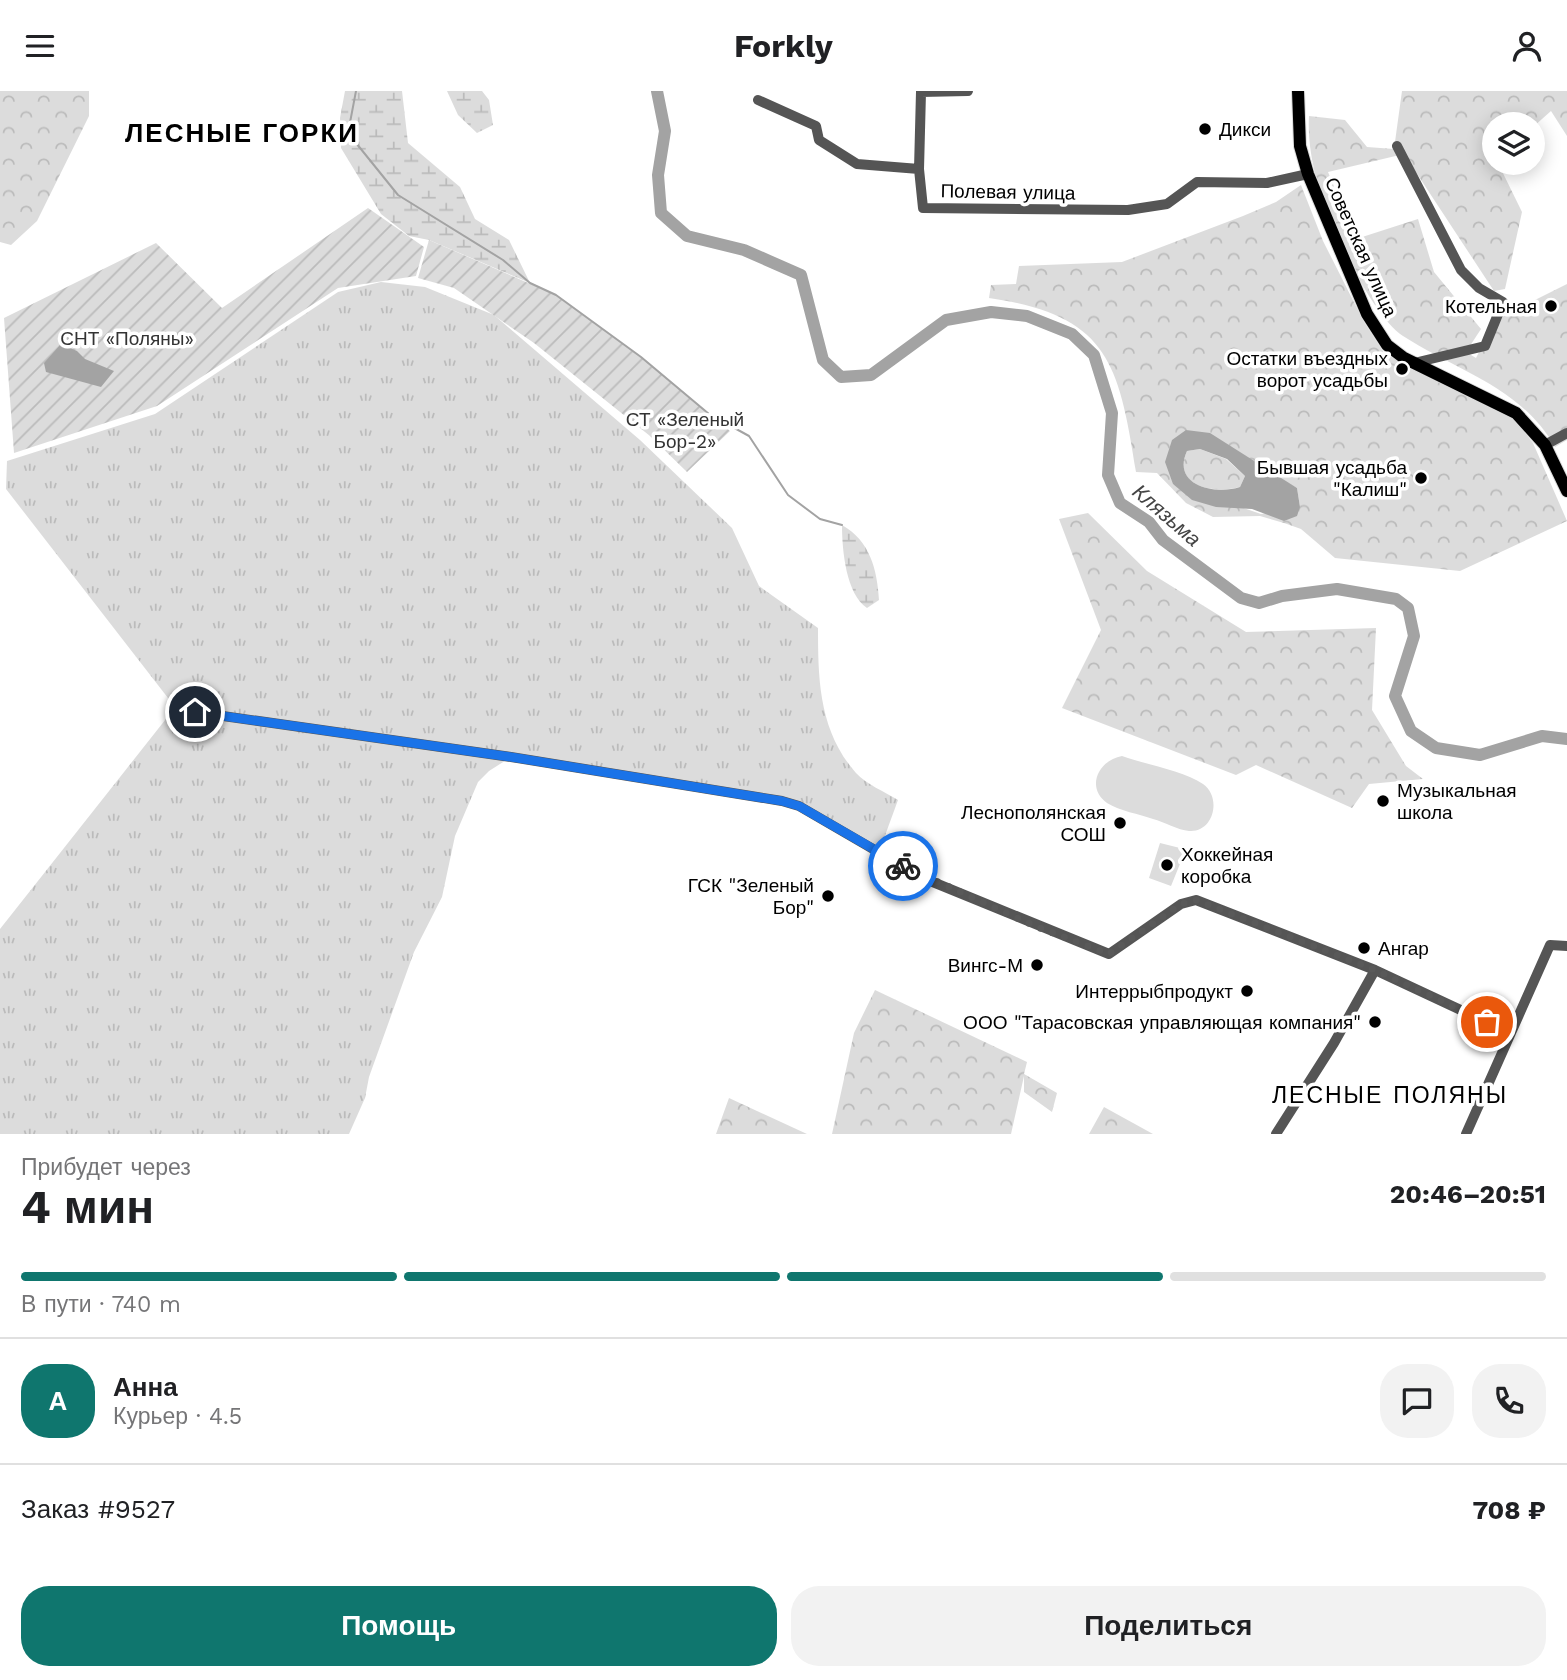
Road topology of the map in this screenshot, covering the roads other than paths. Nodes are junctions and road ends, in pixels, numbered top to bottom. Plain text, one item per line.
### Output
1 (968, 91) edge
2 (1298, 91) edge
3 (758, 100) dead end
4 (1396, 145) dead end
5 (919, 169) junction
6 (1308, 174) junction
7 (1414, 363) junction
8 (1567, 433) edge
9 (1545, 445) junction
10 (1567, 491) edge
11 (195, 712) dead end
12 (1567, 946) edge
13 (1375, 970) junction
14 (1510, 1033) junction
15 (1276, 1134) edge
16 (1466, 1134) edge

1 - 5 street
2 - 6 main road, Советская улица
3 - 5 street, Полевая улица
4 - 7 street
5 - 6 street, Полевая улица
6 - 7 main road, Советская улица
7 - 9 main road, Советская улица
8 - 9 street
9 - 10 main road, Советская улица
11 - 13 street
12 - 14 street
13 - 14 street
13 - 15 street
14 - 16 street

